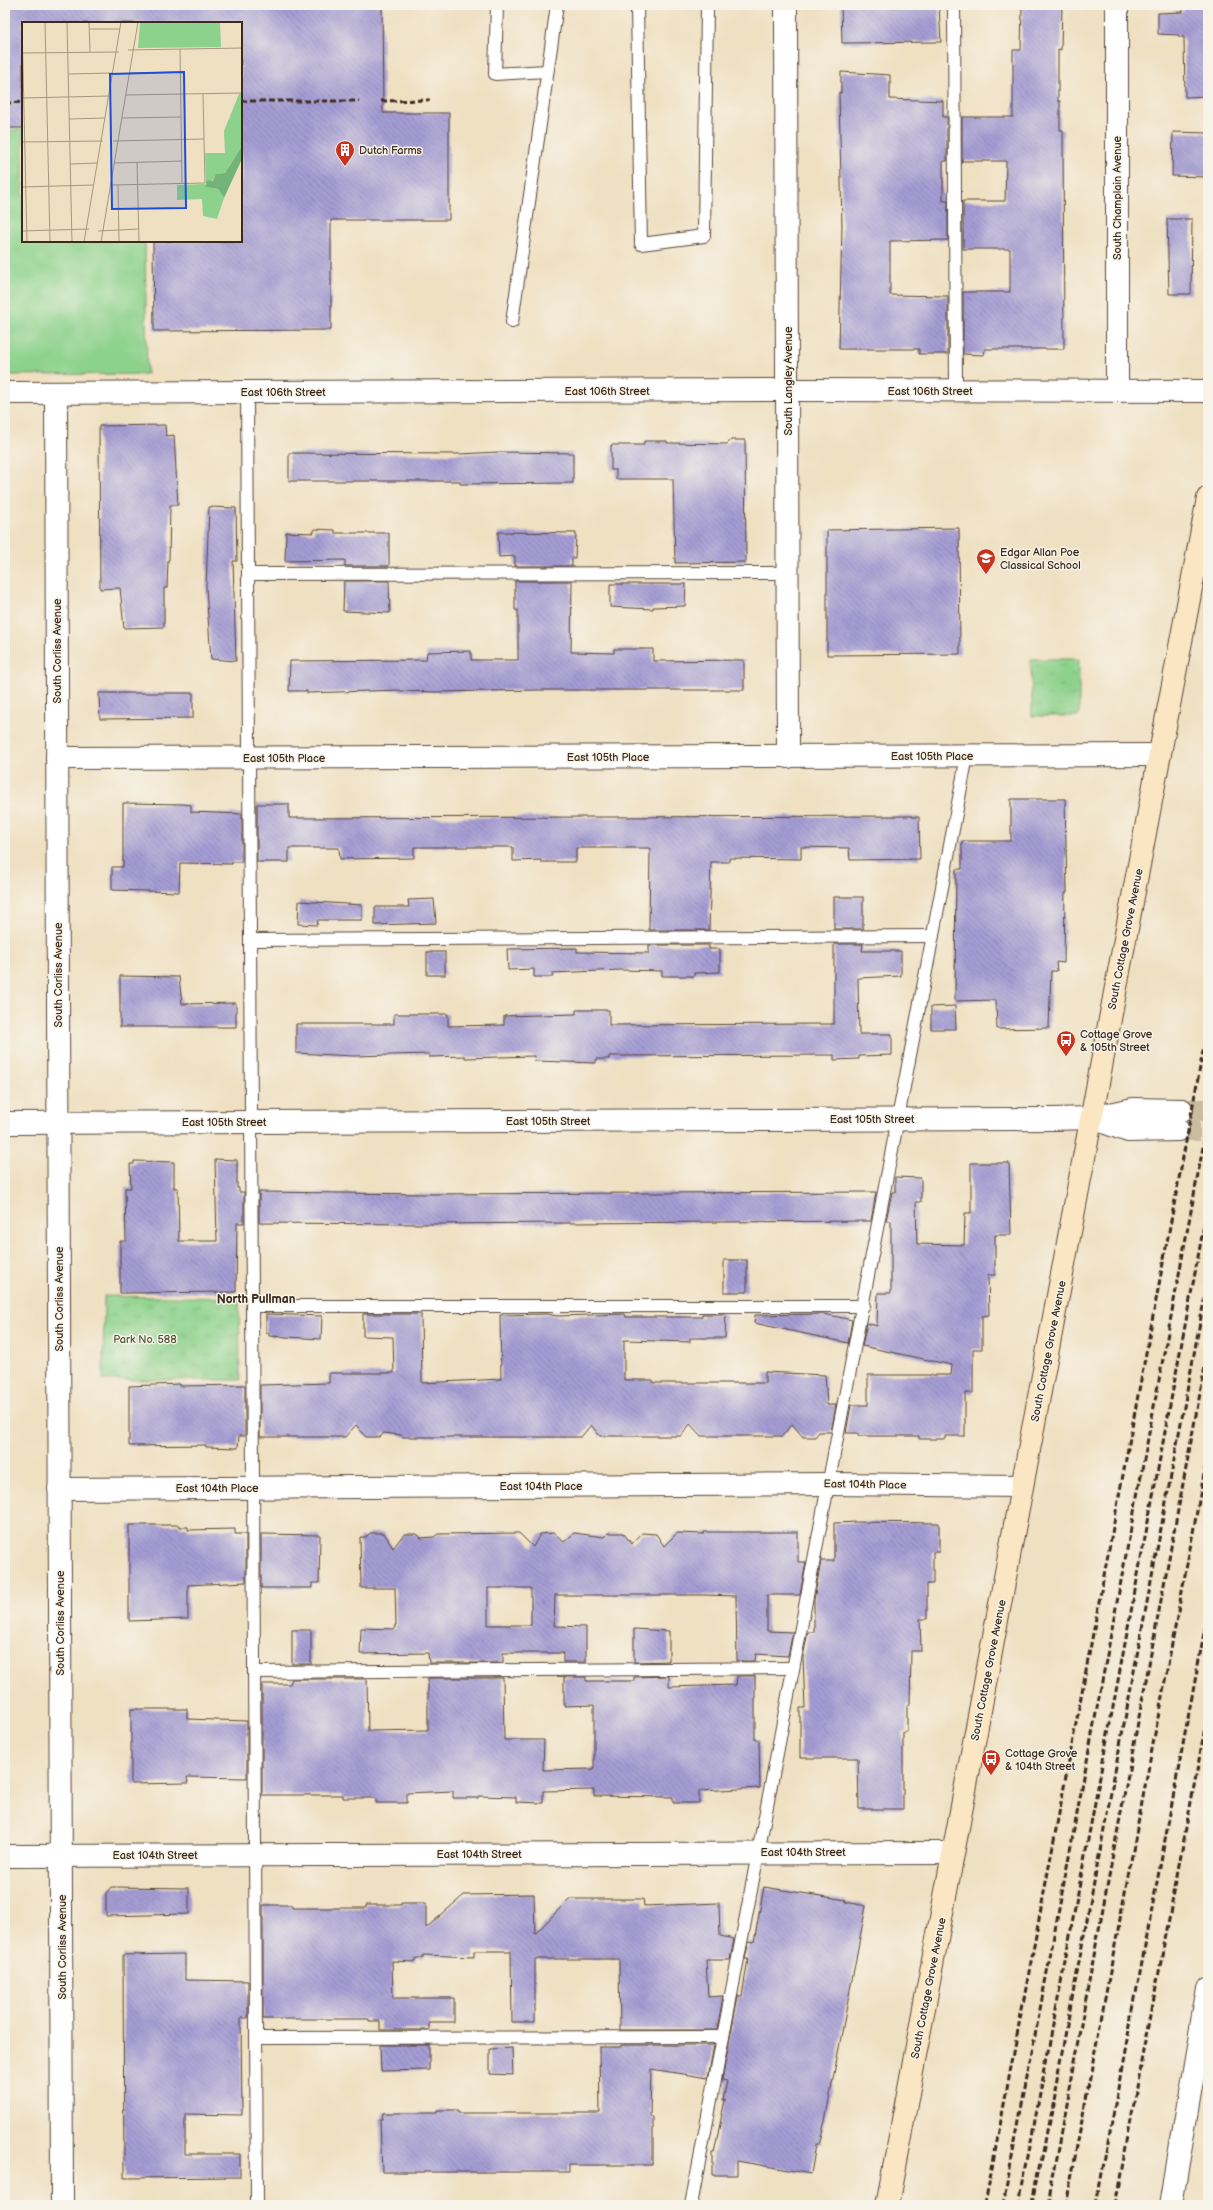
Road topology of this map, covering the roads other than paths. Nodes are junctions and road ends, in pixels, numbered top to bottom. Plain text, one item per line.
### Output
1 (497, 5) edge
2 (557, 5) edge
3 (637, 5) edge
4 (707, 5) edge
5 (786, 5) edge
6 (954, 5) edge
7 (1117, 5) edge
8 (547, 71) junction
9 (512, 322) dead end
10 (788, 390) junction
11 (956, 391) junction
12 (1117, 391) junction
13 (1208, 391) edge
14 (248, 392) junction
15 (5, 393) edge
16 (56, 393) junction
17 (1208, 498) edge
18 (788, 573) junction
19 (248, 574) junction
20 (968, 756) junction
21 (1160, 756) junction
22 (788, 757) junction
23 (57, 758) junction
24 (249, 758) junction
25 (934, 936) junction
26 (250, 940) junction
27 (1092, 1118) junction
28 (898, 1119) junction
29 (1180, 1120) tunnel mouth
30 (251, 1122) junction
31 (5, 1123) edge
32 (58, 1123) junction
33 (252, 1306) junction
34 (864, 1306) junction
35 (830, 1484) junction
36 (1022, 1486) junction
37 (253, 1488) junction
38 (59, 1489) junction
39 (793, 1668) junction
40 (254, 1672) junction
41 (757, 1852) junction
42 (953, 1853) junction
43 (255, 1855) junction
44 (5, 1856) edge
45 (62, 1856) junction
46 (1208, 1987) edge
47 (1204, 2030) edge
48 (723, 2037) junction
49 (256, 2038) junction
50 (62, 2205) edge
51 (257, 2205) edge
52 (691, 2205) edge
53 (887, 2205) edge
54 (1171, 2205) edge

1 - 8 lane
2 - 8 lane
3 - 4 lane
5 - 10 street, South Langley Avenue
6 - 11 lane
7 - 12 street, South Champlain Avenue
8 - 9 lane
10 - 11 street, East 106th Street
10 - 14 street, East 106th Street
10 - 18 street, South Langley Avenue
11 - 12 street, East 106th Street
12 - 13 street, East 106th Street
14 - 16 street, East 106th Street
14 - 19 lane
15 - 16 street, East 106th Street
16 - 23 street, South Corliss Avenue
17 - 21 street, South Cottage Grove Avenue
18 - 19 lane
18 - 22 street, South Langley Avenue
19 - 24 lane
20 - 21 street, East 105th Place
20 - 22 street, East 105th Place
20 - 25 lane
21 - 27 street, South Cottage Grove Avenue
22 - 24 street, East 105th Place
23 - 24 street, East 105th Place
23 - 32 street, South Corliss Avenue
24 - 26 lane
25 - 26 lane
25 - 28 lane
26 - 30 lane
27 - 28 street, East 105th Street
27 - 29 street, East 105th Street
27 - 36 street, South Cottage Grove Avenue
28 - 30 street, East 105th Street
28 - 34 lane
30 - 32 street, East 105th Street
30 - 33 lane
31 - 32 street, East 105th Street
32 - 38 street, South Corliss Avenue
33 - 34 lane
33 - 37 lane
34 - 35 lane
35 - 36 street, East 104th Place
35 - 37 street, East 104th Place
35 - 39 lane
36 - 42 street, South Cottage Grove Avenue
37 - 38 street, East 104th Place
37 - 40 lane
38 - 45 street, South Corliss Avenue
39 - 40 lane
39 - 41 lane
40 - 43 lane
41 - 42 street, East 104th Street
41 - 43 street, East 104th Street
41 - 48 lane
42 - 53 street, South Cottage Grove Avenue
43 - 45 street, East 104th Street
43 - 49 lane
44 - 45 street, East 104th Street
45 - 50 street, South Corliss Avenue
46 - 47 street
47 - 54 street
48 - 49 lane
48 - 52 lane
49 - 51 lane

